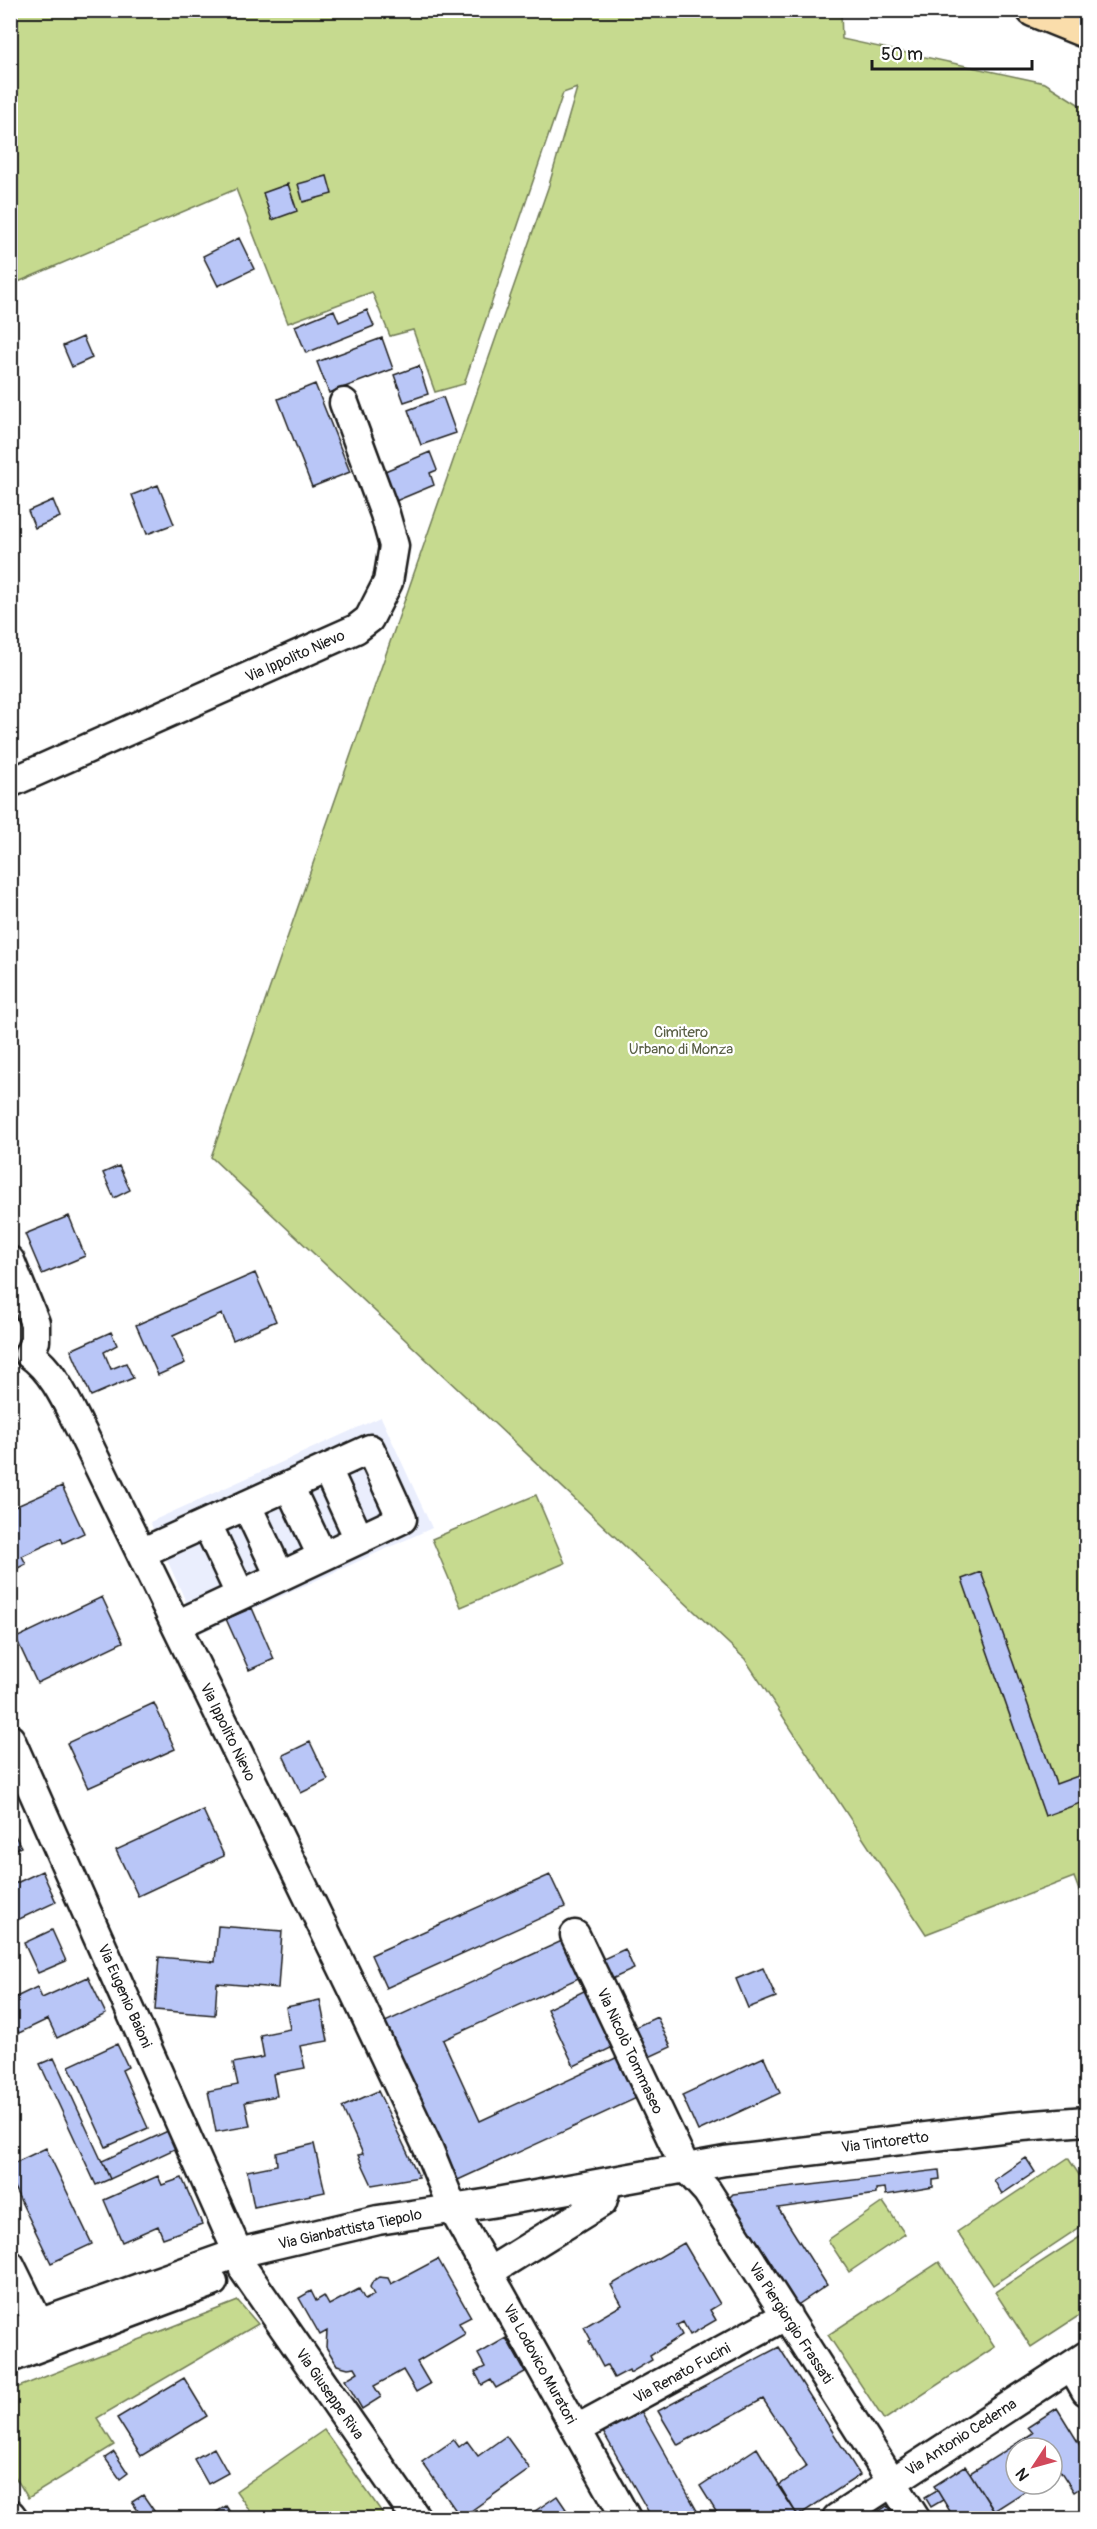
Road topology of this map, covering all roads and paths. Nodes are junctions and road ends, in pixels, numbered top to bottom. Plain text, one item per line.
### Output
1 (1034, 10) edge
2 (1086, 31) edge
3 (344, 403) dead end
4 (10, 783) edge
5 (10, 1261) edge
6 (20, 1359) edge
7 (327, 1469) junction
8 (289, 1486) junction
9 (247, 1506) junction
10 (207, 1524) junction
11 (360, 1539) junction
12 (141, 1553) junction
13 (322, 1556) junction
14 (280, 1576) junction
15 (240, 1594) junction
16 (177, 1625) junction
17 (10, 1739) edge
18 (575, 1935) dead end
19 (1086, 2121) edge
20 (685, 2168) junction
21 (608, 2182) junction
22 (453, 2209) junction
23 (241, 2262) junction
24 (10, 2265) edge
25 (489, 2272) junction
26 (787, 2315) junction
27 (38, 2322) junction
28 (10, 2334) edge
29 (10, 2358) edge
30 (1079, 2361) edge
31 (1086, 2391) edge
32 (577, 2429) junction
33 (892, 2482) junction
34 (10, 2514) edge
35 (13, 2518) edge
36 (416, 2518) edge
37 (626, 2518) edge
38 (837, 2518) edge
39 (915, 2518) edge

1 - 2 main road
3 - 4 street, Via Ippolito Nievo
5 - 6 street, Via Ippolito Nievo
6 - 12 street, Via Ippolito Nievo
7 - 8 street
7 - 11 street
7 - 11 street
8 - 9 street
8 - 13 street
9 - 10 street
9 - 14 street
10 - 12 street
10 - 15 street
11 - 13 street
12 - 16 street, Via Ippolito Nievo
13 - 14 street
14 - 15 street
15 - 16 street
16 - 22 street, Via Ippolito Nievo
17 - 23 street, Via Eugenio Baioni
18 - 20 street, Via Nicolò Tommaseo
19 - 20 street, Via Tintoretto
20 - 21 street, Via Tintoretto
20 - 26 street, Via Piergiorgio Frassati
21 - 22 street, Via Gianbattista Tiepolo
21 - 25 street
22 - 23 street, Via Gianbattista Tiepolo
22 - 25 street, Via Lodovico Muratori
23 - 27 street, Via Gianbattista Tiepolo
23 - 29 street, Via Gianbattista Tiepolo
23 - 36 street, Via Giuseppe Riva
24 - 27 street
25 - 32 street, Via Lodovico Muratori
26 - 32 street, Via Renato Fucini
26 - 33 street, Via Piergiorgio Frassati
27 - 28 street, Via Gianbattista Tiepolo
30 - 31 street
30 - 33 street, Via Antonio Cederna
32 - 37 street, Via Lodovico Muratori
33 - 38 street, Via Antonio Cederna
33 - 39 street, Via Piergiorgio Frassati
34 - 35 street

